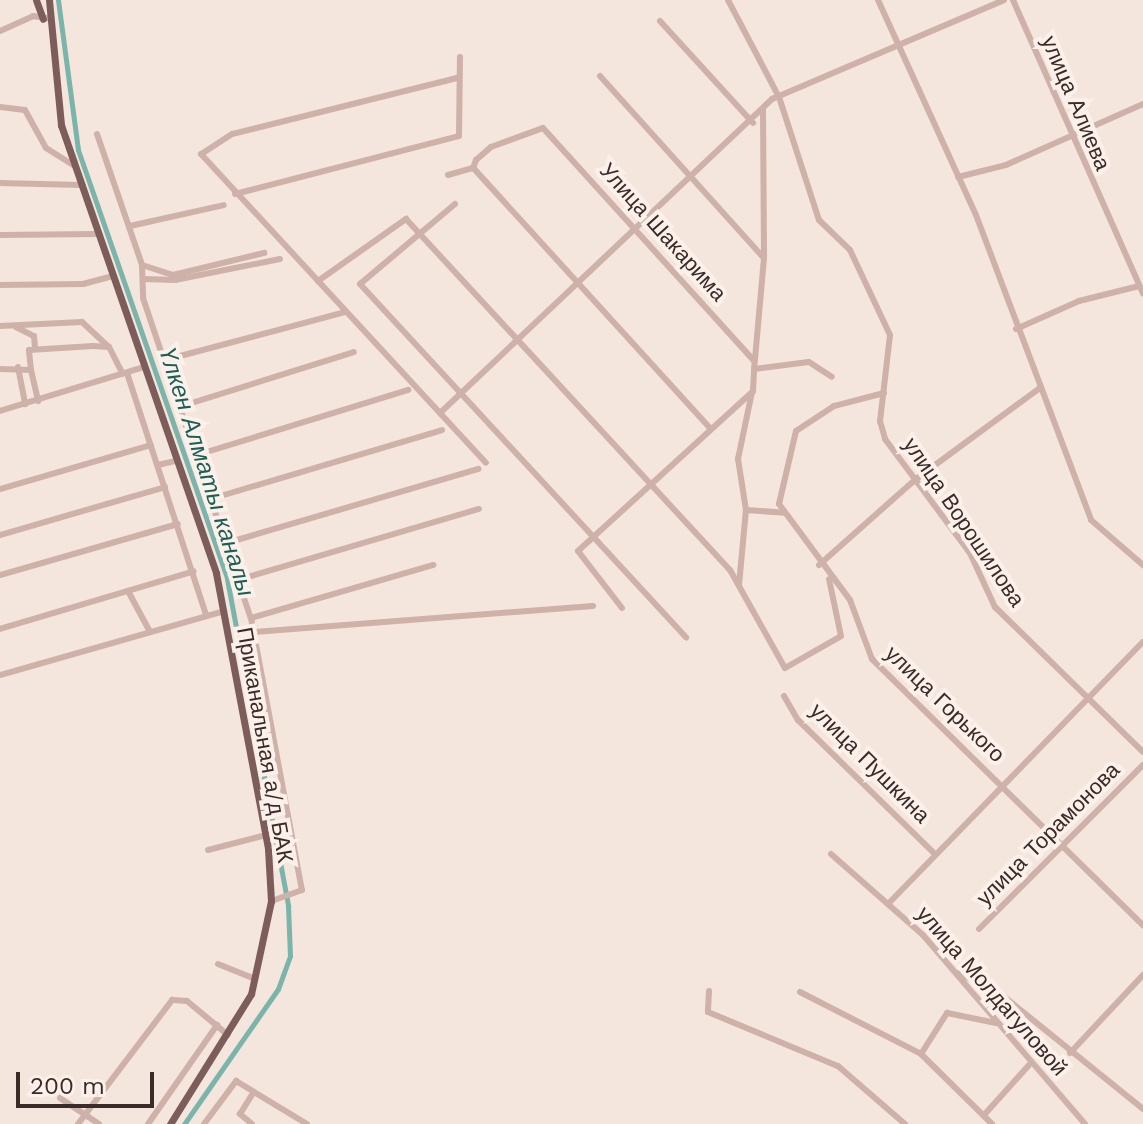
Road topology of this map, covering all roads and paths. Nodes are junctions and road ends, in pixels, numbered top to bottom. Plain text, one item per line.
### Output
1 (36, 0) edge
2 (49, 0) edge
3 (728, 0) edge
4 (878, 0) edge
5 (1004, 0) edge
6 (1013, 0) edge
7 (47, 19) junction
8 (660, 21) dead end
9 (0, 31) edge
10 (899, 47) junction
11 (460, 57) dead end
12 (600, 76) dead end
13 (457, 78) junction
14 (779, 97) junction
15 (1143, 104) edge
16 (0, 107) edge
17 (763, 109) junction
18 (753, 123) junction
19 (97, 134) dead end
20 (1071, 135) junction
21 (73, 165) junction
22 (473, 168) junction
23 (448, 175) dead end
24 (696, 176) junction
25 (958, 177) junction
26 (0, 183) edge
27 (80, 185) junction
28 (235, 194) junction
29 (455, 204) dead end
30 (224, 205) dead end
31 (130, 226) junction
32 (636, 229) junction
33 (97, 234) junction
34 (418, 234) junction
35 (0, 235) edge
36 (264, 253) dead end
37 (764, 258) junction
38 (280, 259) dead end
39 (142, 265) junction
40 (112, 276) junction
41 (143, 279) junction
42 (318, 281) junction
43 (0, 285) edge
44 (576, 285) junction
45 (1139, 286) junction
46 (1143, 294) edge
47 (346, 312) junction
48 (0, 326) edge
49 (13, 326) junction
50 (1016, 329) junction
51 (515, 340) junction
52 (109, 347) junction
53 (35, 348) junction
54 (354, 352) dead end
55 (165, 360) junction
56 (754, 361) junction
57 (18, 367) junction
58 (144, 367) junction
59 (0, 369) edge
60 (754, 369) junction
61 (31, 370) junction
62 (125, 373) junction
63 (832, 377) dead end
64 (1040, 388) junction
65 (408, 390) dead end
66 (753, 391) junction
67 (461, 393) junction
68 (884, 393) junction
69 (38, 401) junction
70 (25, 404) junction
71 (182, 406) junction
72 (0, 411) edge
73 (440, 413) junction
74 (709, 427) junction
75 (442, 430) dead end
76 (151, 445) junction
77 (200, 454) junction
78 (176, 461) junction
79 (486, 463) dead end
80 (158, 465) junction
81 (478, 469) dead end
82 (916, 479) junction
83 (651, 482) junction
84 (165, 487) junction
85 (0, 489) edge
86 (214, 498) junction
87 (479, 509) dead end
88 (746, 510) junction
89 (785, 513) junction
90 (178, 524) junction
91 (0, 535) edge
92 (593, 538) junction
93 (230, 542) junction
94 (433, 565) dead end
95 (819, 565) junction
96 (1143, 565) edge
97 (194, 571) junction
98 (0, 575) edge
99 (241, 579) junction
100 (829, 579) junction
101 (739, 585) junction
102 (128, 591) junction
103 (593, 606) dead end
104 (622, 608) dead end
105 (224, 611) junction
106 (206, 615) junction
107 (251, 618) junction
108 (0, 629) edge
109 (149, 630) junction
110 (254, 632) junction
111 (686, 637) dead end
112 (1143, 642) edge
113 (0, 675) edge
114 (784, 696) dead end
115 (1088, 697) junction
116 (1143, 752) edge
117 (1143, 765) edge
118 (1002, 786) junction
119 (266, 835) junction
120 (1063, 846) junction
121 (208, 850) dead end
122 (934, 853) junction
123 (831, 854) dead end
124 (271, 901) junction
125 (889, 903) junction
126 (1143, 925) edge
127 (979, 929) dead end
128 (218, 964) dead end
129 (953, 971) junction
130 (1143, 975) edge
131 (255, 979) junction
132 (709, 991) dead end
133 (800, 992) dead end
134 (996, 1023) junction
135 (217, 1025) junction
136 (228, 1035) junction
137 (1070, 1053) junction
138 (921, 1054) junction
139 (1029, 1065) junction
140 (254, 1092) junction
141 (60, 1098) dead end
142 (1143, 1109) edge
143 (86, 1114) junction
144 (985, 1116) junction
145 (78, 1124) edge
146 (99, 1124) edge
147 (148, 1124) edge
148 (170, 1124) edge
149 (204, 1124) edge
150 (252, 1124) edge
151 (307, 1124) edge
152 (905, 1124) edge
153 (980, 1124) edge
154 (992, 1124) edge
155 (1085, 1124) edge

1 - 7 main road
2 - 7 main road, Приканальная а/д БАК
3 - 14 street, улица Ворошилова
4 - 10 street
5 - 10 street
6 - 20 street, улица Алиева
7 - 9 street
7 - 21 main road, Приканальная а/д БАК
8 - 18 street
10 - 14 street
10 - 25 street
11 - 13 street
12 - 24 street
13 - 28 street
13 - 28 street
14 - 17 street
14 - 68 street, улица Ворошилова
15 - 20 street
16 - 21 street
17 - 18 street
17 - 37 street
18 - 24 street
19 - 31 street
20 - 25 street
20 - 45 street, улица Алиева
21 - 27 main road, Приканальная а/д БАК
22 - 23 street
22 - 32 street, Улица Шакарима
22 - 44 street
24 - 32 street
24 - 37 street
25 - 50 street
26 - 27 street
27 - 33 main road, Приканальная а/д БАК
28 - 42 street
29 - 34 street
30 - 31 street
31 - 39 street
32 - 44 street
32 - 56 street, Улица Шакарима
33 - 35 street
33 - 40 main road, Приканальная а/д БАК
34 - 42 street
34 - 51 street
34 - 67 street
36 - 39 street
37 - 56 street
38 - 41 street
39 - 41 street
40 - 43 street
40 - 58 main road, Приканальная а/д БАК
41 - 55 street
42 - 47 street
44 - 51 street
44 - 74 street
45 - 46 street, улица Алиева
45 - 50 street
47 - 55 street
47 - 73 street
48 - 49 street
49 - 52 street
49 - 53 street
50 - 64 street
51 - 67 street
51 - 83 street
52 - 53 street
52 - 62 street
53 - 61 street
54 - 71 street
55 - 71 street
56 - 60 street
57 - 59 street
57 - 61 street
57 - 70 street
58 - 62 street
58 - 78 main road, Приканальная а/д БАК
60 - 63 street
60 - 66 street
61 - 69 street
62 - 69 street
62 - 76 street
64 - 82 street
64 - 96 street
65 - 77 street
66 - 74 street
66 - 88 street
67 - 73 street
67 - 92 street
68 - 82 street, улица Ворошилова
68 - 89 street
69 - 70 street
70 - 72 street
71 - 77 street
73 - 79 street
74 - 83 street
75 - 86 street
76 - 80 street
76 - 85 street
77 - 86 street
78 - 80 street
78 - 105 main road, Приканальная а/д БАК
80 - 84 street
81 - 93 street
82 - 95 street
82 - 115 street, улица Ворошилова
83 - 92 street
83 - 101 street
84 - 90 street
84 - 91 street
86 - 93 street
87 - 99 street
88 - 89 street
88 - 101 street
89 - 95 street, улица Горького
90 - 97 street
90 - 98 street
92 - 104 street
92 - 111 street
93 - 99 street
94 - 107 street
95 - 100 street, улица Горького
97 - 102 street
97 - 106 street
99 - 107 street
100 - 101 street
100 - 118 street, улица Горького
102 - 108 street
102 - 109 street
103 - 110 street
105 - 106 street
105 - 119 main road, Приканальная а/д БАК
106 - 109 street
107 - 110 street
109 - 113 street
110 - 124 street
112 - 115 street
114 - 122 street, улица Пушкина
115 - 116 street, улица Ворошилова
115 - 118 street
117 - 120 street, улица Торамонова
118 - 120 street, улица Горького
118 - 122 street
119 - 121 street
119 - 124 main road, Приканальная а/д БАК
120 - 126 street, улица Горького
120 - 127 street, улица Торамонова
122 - 125 street
123 - 125 street, улица Молдагуловой
124 - 131 main road, Приканальная а/д БАК
125 - 129 street, улица Молдагуловой
128 - 131 street
129 - 134 street, улица Молдагуловой
129 - 137 street
130 - 137 street
131 - 136 main road, Приканальная а/д БАК
132 - 152 street
133 - 138 street
134 - 138 street
134 - 139 street, улица Молдагуловой
135 - 136 street
135 - 143 street
135 - 147 street
136 - 148 main road, Приканальная а/д БАК
137 - 142 street
138 - 144 street
139 - 144 street
139 - 155 street, улица Молдагуловой
140 - 149 street
140 - 150 street
140 - 151 street
141 - 143 street
143 - 145 street
143 - 146 street
144 - 153 street
144 - 154 street

